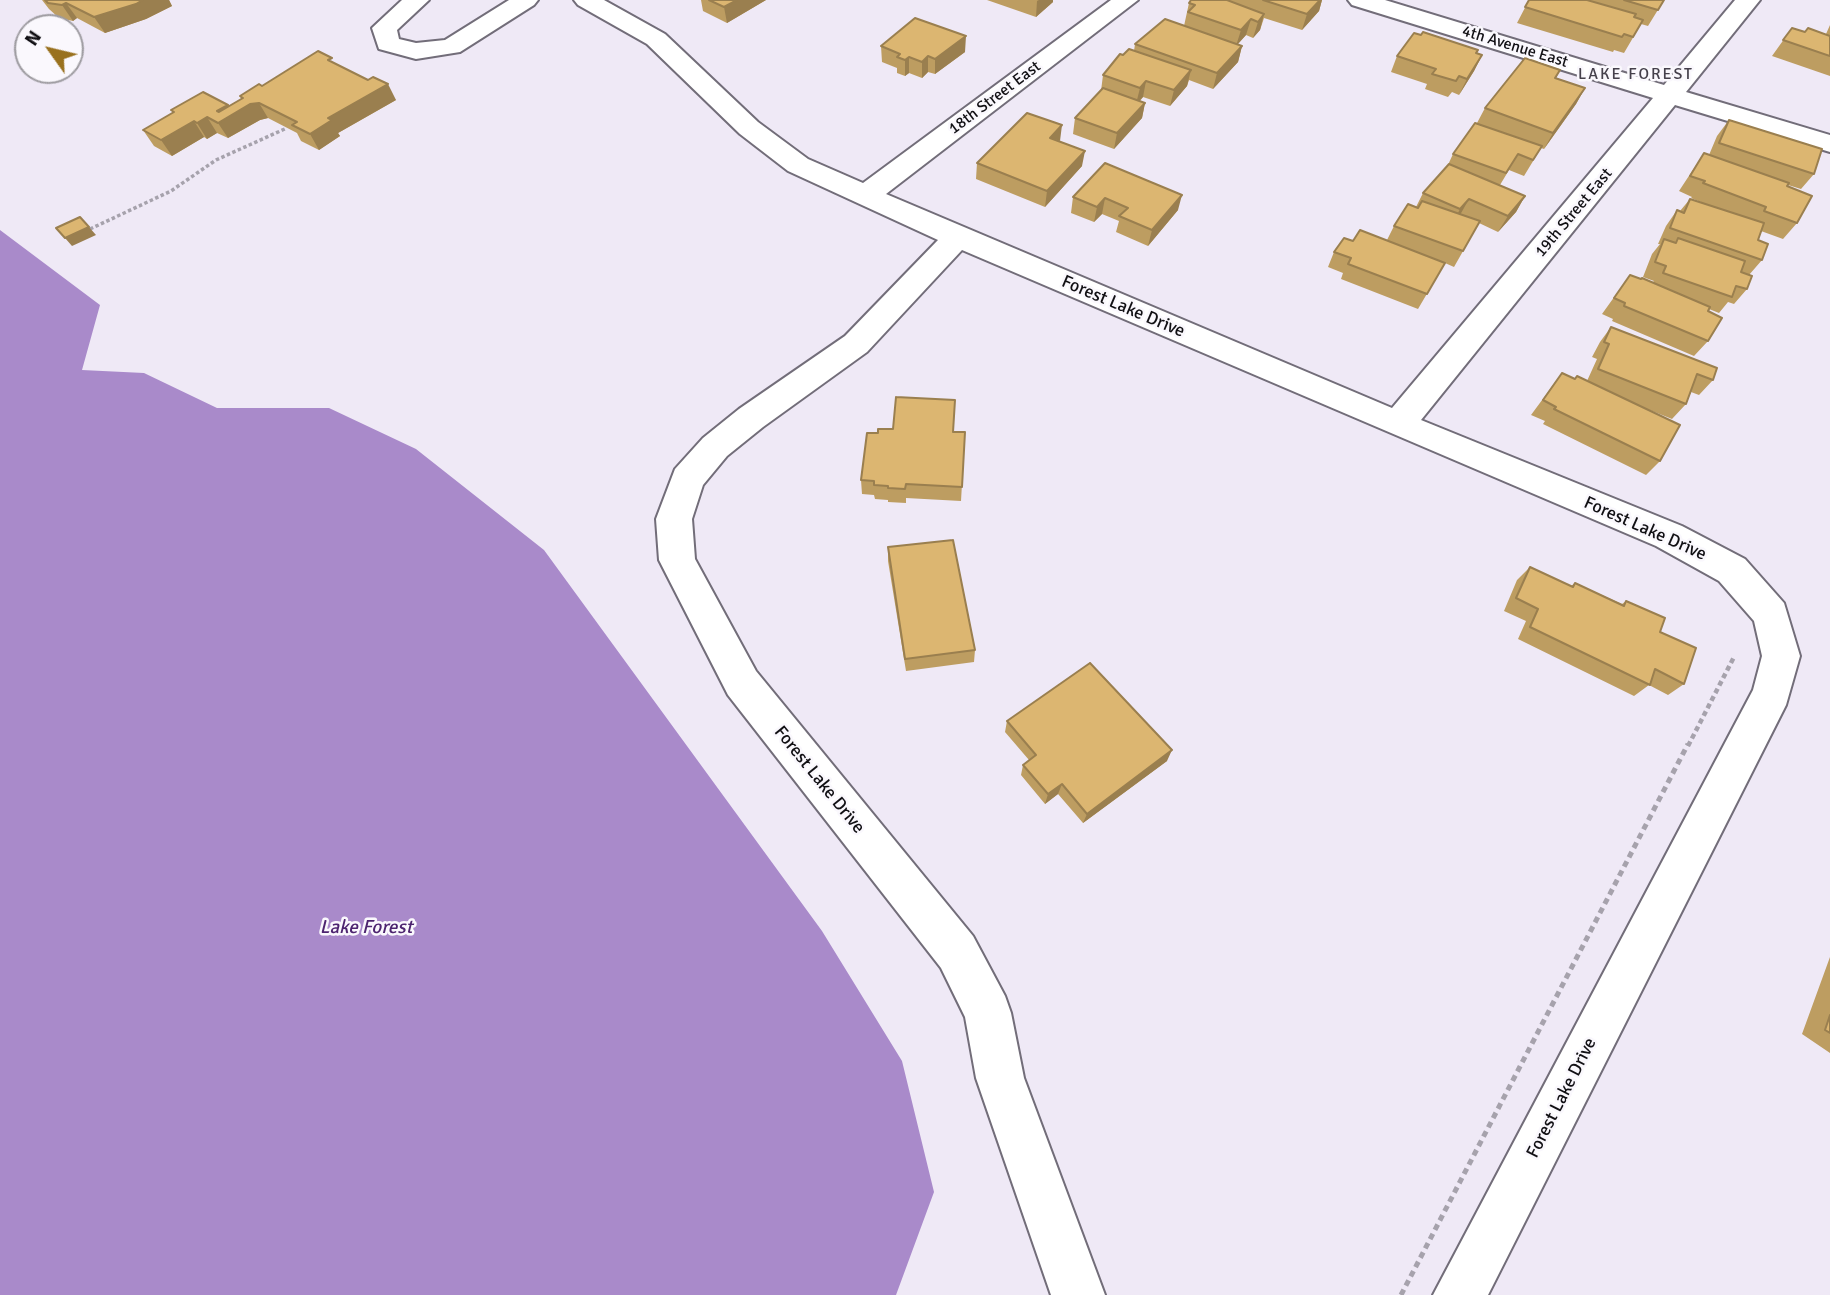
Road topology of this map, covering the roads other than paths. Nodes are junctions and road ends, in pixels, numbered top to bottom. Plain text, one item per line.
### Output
1 (417, 0) edge
2 (526, 0) edge
3 (586, 0) edge
4 (1126, 0) edge
5 (1360, 0) edge
6 (1748, 0) edge
7 (1671, 95) junction
8 (1830, 144) edge
9 (864, 196) junction
10 (958, 237) junction
11 (1398, 424) junction
12 (1078, 1295) edge
13 (1460, 1295) edge

1 - 2 street
3 - 9 street, Forest Lake Drive
4 - 9 street, 18th Street East
5 - 7 street, 4th Avenue East
6 - 7 street, 19th Street East
7 - 8 street, 4th Avenue East
7 - 11 street, 19th Street East
9 - 10 street, Forest Lake Drive
10 - 11 street, Forest Lake Drive
10 - 12 street, Forest Lake Drive
11 - 13 street, Forest Lake Drive

